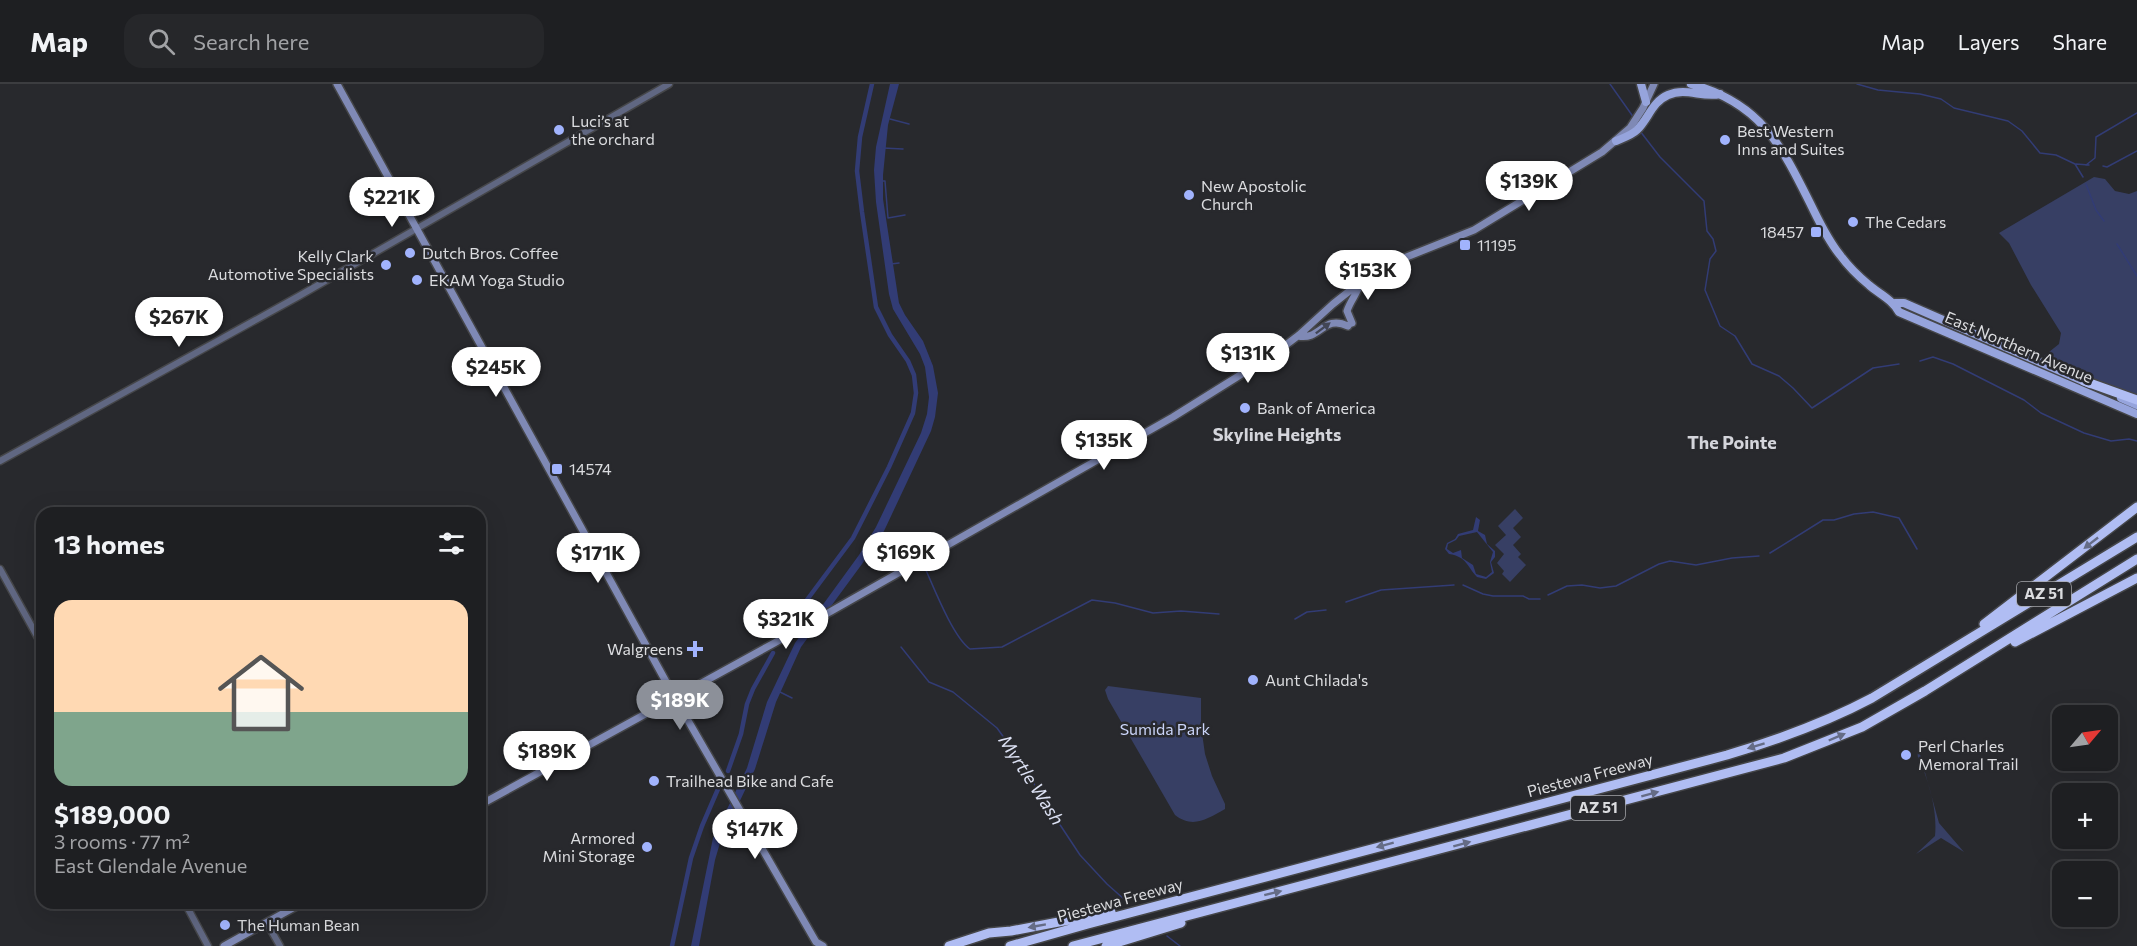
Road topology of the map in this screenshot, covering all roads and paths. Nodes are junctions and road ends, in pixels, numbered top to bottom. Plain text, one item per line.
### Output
1 (337, 84) edge
2 (669, 84) edge
3 (1641, 84) edge
4 (1654, 84) edge
5 (1691, 84) edge
6 (1720, 94) junction
7 (1646, 102) junction
8 (1640, 119) junction
9 (1616, 141) joint
10 (416, 228) junction
11 (1361, 281) junction
12 (1894, 303) junction
13 (1298, 336) junction
14 (2084, 381) junction
15 (2137, 400) edge
16 (2137, 405) edge
17 (2137, 414) edge
18 (0, 461) edge
19 (2137, 507) edge
20 (2137, 537) edge
21 (2137, 559) edge
22 (0, 569) edge
23 (2137, 578) edge
24 (36, 634) edge
25 (1950, 651) junction
26 (1964, 667) junction
27 (675, 698) junction
28 (486, 801) edge
29 (1207, 892) junction
30 (1216, 908) junction
31 (188, 909) edge
32 (292, 909) edge
33 (267, 923) junction
34 (819, 945) edge
35 (208, 946) edge
36 (224, 946) edge
37 (280, 946) edge
38 (949, 946) edge
39 (1010, 946) edge
40 (1073, 946) edge
41 (1106, 946) edge

1 - 10 main road
2 - 10 street
3 - 7 main road
4 - 7 main road
5 - 6 main road, East Northern Avenue
6 - 8 main road
6 - 12 main road, East Northern Avenue
7 - 8 main road
8 - 9 main road
9 - 11 main road
10 - 18 street
10 - 27 main road
11 - 13 main road
13 -> 11 main road
12 - 14 main road, East Northern Avenue
12 - 17 main road, East Northern Avenue
13 - 27 main road
14 - 15 highway
14 - 16 main road, East Northern Avenue
19 -> 25 highway
20 - 25 highway, Piestewa Freeway / AZ 51
21 - 26 highway, Piestewa Freeway / AZ 51
22 - 24 street
23 - 26 highway
25 -> 29 highway, Piestewa Freeway / AZ 51
30 -> 26 highway, Piestewa Freeway / AZ 51
27 - 28 main road
27 - 34 main road
29 -> 38 highway
29 - 39 highway, Piestewa Freeway / AZ 51
30 - 40 highway, Piestewa Freeway / AZ 51
30 - 41 highway
31 - 35 street
32 - 33 main road
33 - 36 main road
33 - 37 street

